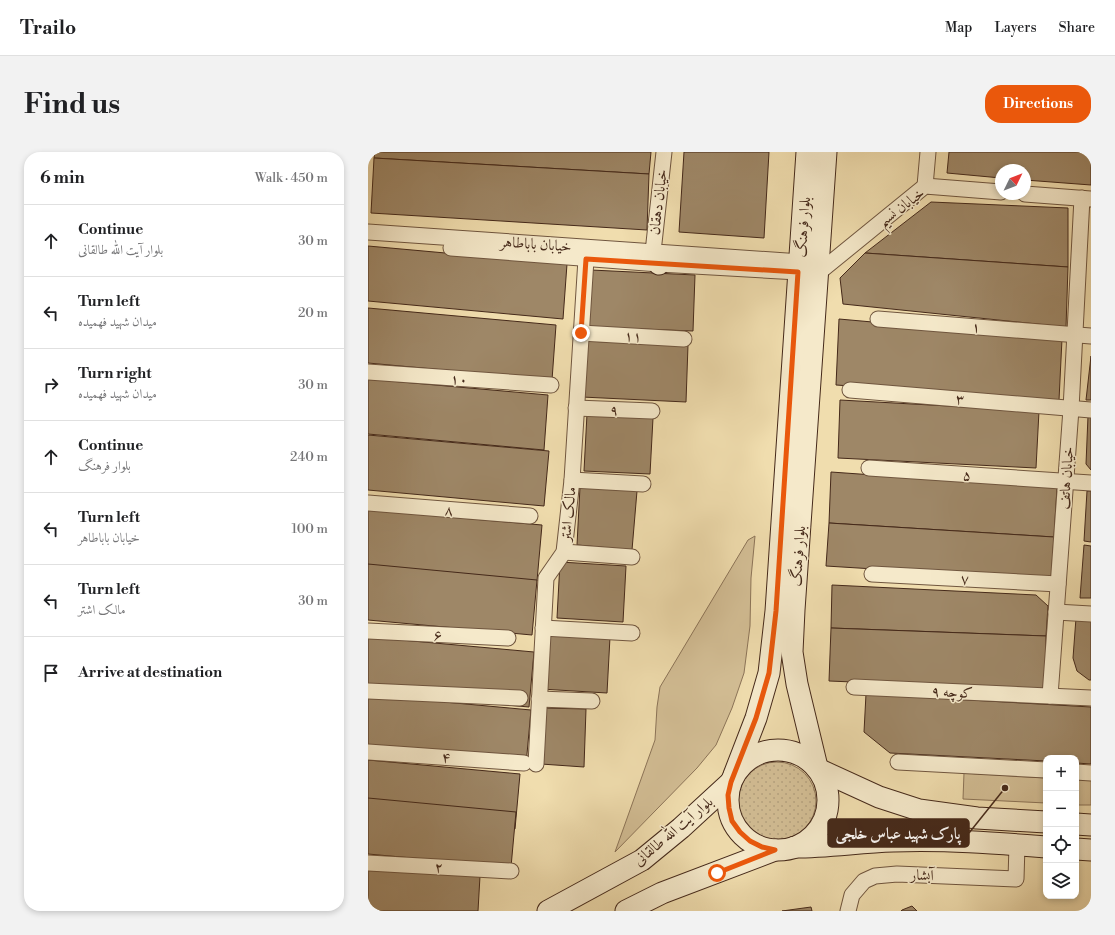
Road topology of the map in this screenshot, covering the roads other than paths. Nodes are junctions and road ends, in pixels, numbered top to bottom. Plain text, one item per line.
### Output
1 (664, 152) edge
2 (807, 152) edge
3 (826, 152) edge
4 (928, 152) edge
5 (925, 186) junction
6 (995, 192) edge
7 (1031, 194) edge
8 (1086, 198) edge
9 (368, 232) edge
10 (368, 241) edge
11 (656, 258) junction
12 (586, 259) junction
13 (806, 269) junction
14 (878, 319) dead end
15 (581, 333) junction
16 (1075, 336) junction
17 (1091, 336) edge
18 (684, 339) dead end
19 (368, 372) edge
20 (551, 385) dead end
21 (850, 390) dead end
22 (576, 408) junction
23 (1071, 409) junction
24 (1091, 410) edge
25 (652, 411) dead end
26 (869, 468) dead end
27 (572, 480) junction
28 (1066, 482) junction
29 (1091, 483) edge
30 (643, 484) dead end
31 (368, 503) edge
32 (530, 516) dead end
33 (564, 552) junction
34 (632, 557) dead end
35 (872, 574) dead end
36 (1058, 584) junction
37 (1056, 612) junction
38 (1091, 614) edge
39 (543, 628) junction
40 (368, 631) edge
41 (632, 633) dead end
42 (508, 638) dead end
43 (854, 687) dead end
44 (368, 691) edge
45 (1050, 696) junction
46 (520, 698) dead end
47 (1091, 698) edge
48 (539, 699) junction
49 (592, 701) dead end
50 (368, 752) edge
51 (898, 762) dead end
52 (530, 763) joint
53 (818, 768) junction
54 (1043, 770) edge
55 (1079, 772) edge
56 (1091, 773) edge
57 (733, 779) junction
58 (1043, 822) edge
59 (1079, 824) edge
60 (1091, 825) edge
61 (1017, 845) junction
62 (1043, 847) edge
63 (785, 848) junction
64 (1079, 849) edge
65 (1091, 850) edge
66 (368, 863) edge
67 (511, 871) dead end
68 (548, 911) edge
69 (626, 911) edge
70 (848, 911) edge

1 - 11 street, خیابان دهقان
2 - 13 main road, بلوار فرهنگ
3 - 13 main road, بلوار فرهنگ
4 - 5 street
5 - 6 street, خیابان نسیم
5 - 13 street, خیابان نسیم
7 - 8 street
8 - 16 street, خیابان هاتف
9 - 11 street, خیابان باباطاهر
10 - 12 street, خیابان باباطاهر
11 - 12 street, خیابان باباطاهر
11 - 13 street, خیابان باباطاهر
12 - 15 street, مالک اشتر
13 - 53 main road, بلوار فرهنگ
13 - 57 main road, بلوار فرهنگ
14 - 16 street, ۱
15 - 18 street, ۱۱
15 - 22 street, مالک اشتر
16 - 17 street
16 - 23 street, خیابان هاتف
19 - 20 street, ۱۰
21 - 23 street, ۳
22 - 25 street, ۹
22 - 27 street, مالک اشتر
23 - 24 street
23 - 28 street, خیابان هاتف
26 - 28 street, ۵
27 - 30 street
27 - 33 street, مالک اشتر
28 - 29 street
28 - 36 street, خیابان هاتف
31 - 32 street, ۸
33 - 34 street
33 - 39 street, مالک اشتر
35 - 36 street, ۷
36 - 37 street, خیابان هاتف
37 - 38 street
37 - 45 street, خیابان هاتف
39 - 41 street
39 - 48 street, مالک اشتر
40 - 42 street, ۶
43 - 45 street, کوچه ۹
44 - 46 street
45 - 47 street
48 - 49 street
48 - 52 street, مالک اشتر
50 - 52 street, ۴
51 - 54 street
53 - 57 main road
53 - 58 main road
53 - 63 main road
55 - 56 street
57 - 63 main road
57 - 68 main road, بلوار آیت الله طالقانی
59 - 60 main road
61 - 62 main road
61 - 63 main road
61 - 70 street, آبشار
63 - 69 main road
64 - 65 main road
66 - 67 street, ۲

